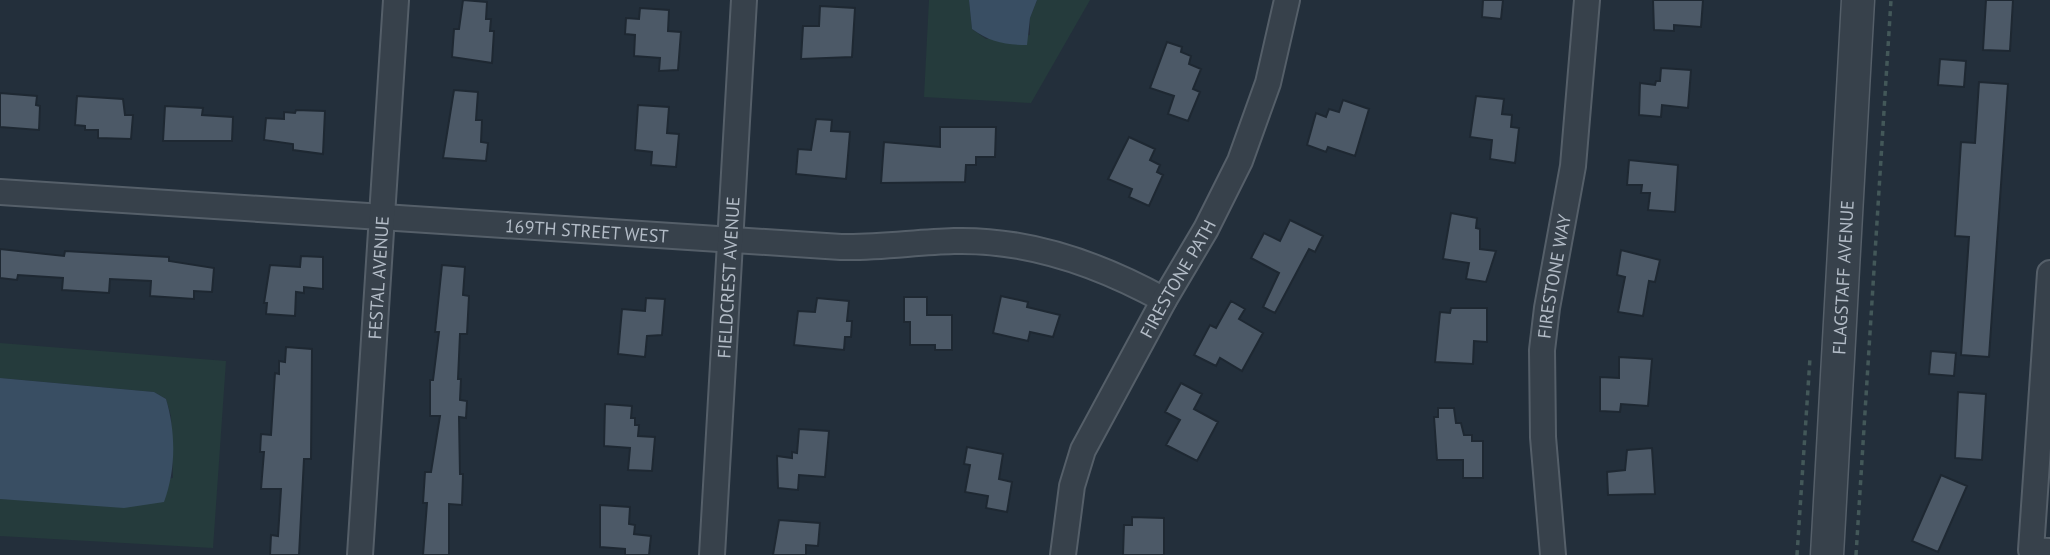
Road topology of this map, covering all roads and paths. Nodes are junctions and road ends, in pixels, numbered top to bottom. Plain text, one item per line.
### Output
1 (396, 0) edge
2 (744, 0) edge
3 (1287, 0) edge
4 (1587, 0) edge
5 (1858, 0) edge
6 (1891, 0) edge
7 (0, 192) edge
8 (382, 216) junction
9 (732, 240) junction
10 (2050, 274) edge
11 (1164, 300) junction
12 (2041, 551) edge
13 (360, 555) edge
14 (712, 555) edge
15 (1063, 555) edge
16 (1553, 555) edge
17 (1827, 555) edge
18 (1856, 555) edge

1 - 8 street, FESTAL AVENUE
2 - 9 street, FIELDCREST AVENUE
3 - 11 street, FIRESTONE PATH
4 - 16 street, FIRESTONE WAY
5 - 17 street, FLAGSTAFF AVENUE
6 - 18 path
7 - 8 street, 169TH STREET WEST
8 - 9 street, 169TH STREET WEST
8 - 13 street, FESTAL AVENUE
9 - 11 street, 169TH STREET WEST
9 - 14 street, FIELDCREST AVENUE
10 - 12 street
11 - 15 street, FIRESTONE PATH

